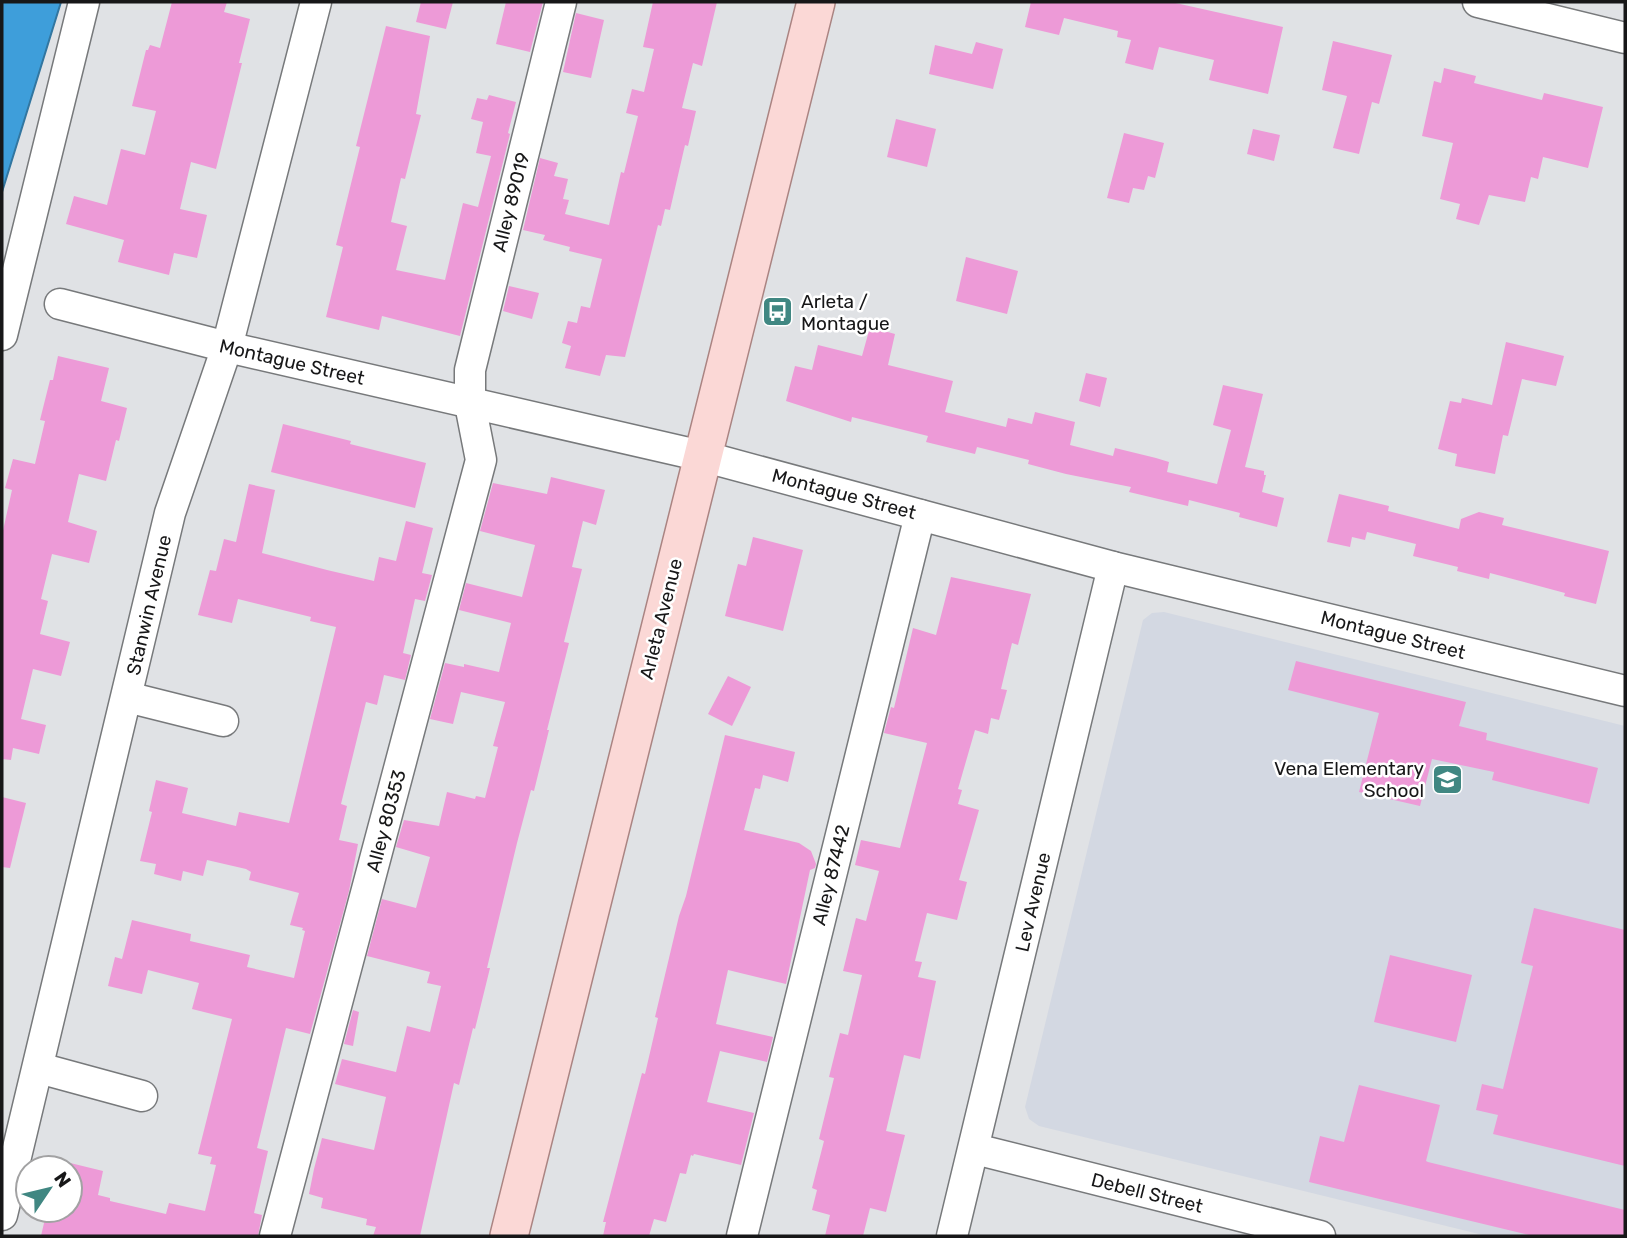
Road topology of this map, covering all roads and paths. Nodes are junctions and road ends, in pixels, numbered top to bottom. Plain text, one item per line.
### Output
1 (84, 2) edge
2 (316, 2) edge
3 (561, 2) edge
4 (816, 2) edge
5 (1478, 2) edge
6 (1625, 38) edge
7 (60, 304) dead end
8 (2, 335) edge
9 (227, 347) junction
10 (470, 404) junction
11 (702, 456) junction
12 (920, 515) junction
13 (1113, 567) junction
14 (1625, 691) edge
15 (127, 697) junction
16 (223, 721) dead end
17 (38, 1068) junction
18 (142, 1096) dead end
19 (975, 1149) junction
20 (2, 1215) edge
21 (275, 1236) edge
22 (509, 1236) edge
23 (742, 1236) edge
24 (952, 1236) edge
25 (1320, 1236) edge

1 - 8 street
2 - 9 street, Stanwin Avenue
3 - 10 street, Alley 89019
4 - 11 main road, Arleta Avenue
5 - 6 street
7 - 9 street, Montague Street
9 - 10 street, Montague Street
9 - 15 street, Stanwin Avenue
10 - 11 street, Montague Street
10 - 21 street, Alley 80353
11 - 12 street, Montague Street
11 - 22 main road, Arleta Avenue
12 - 13 street, Montague Street
12 - 23 street, Alley 87442
13 - 14 street, Montague Street
13 - 19 street, Lev Avenue
15 - 16 street
15 - 17 street, Stanwin Avenue
17 - 18 street
17 - 20 street, Stanwin Avenue
19 - 24 street, Lev Avenue
19 - 25 street, Debell Street

